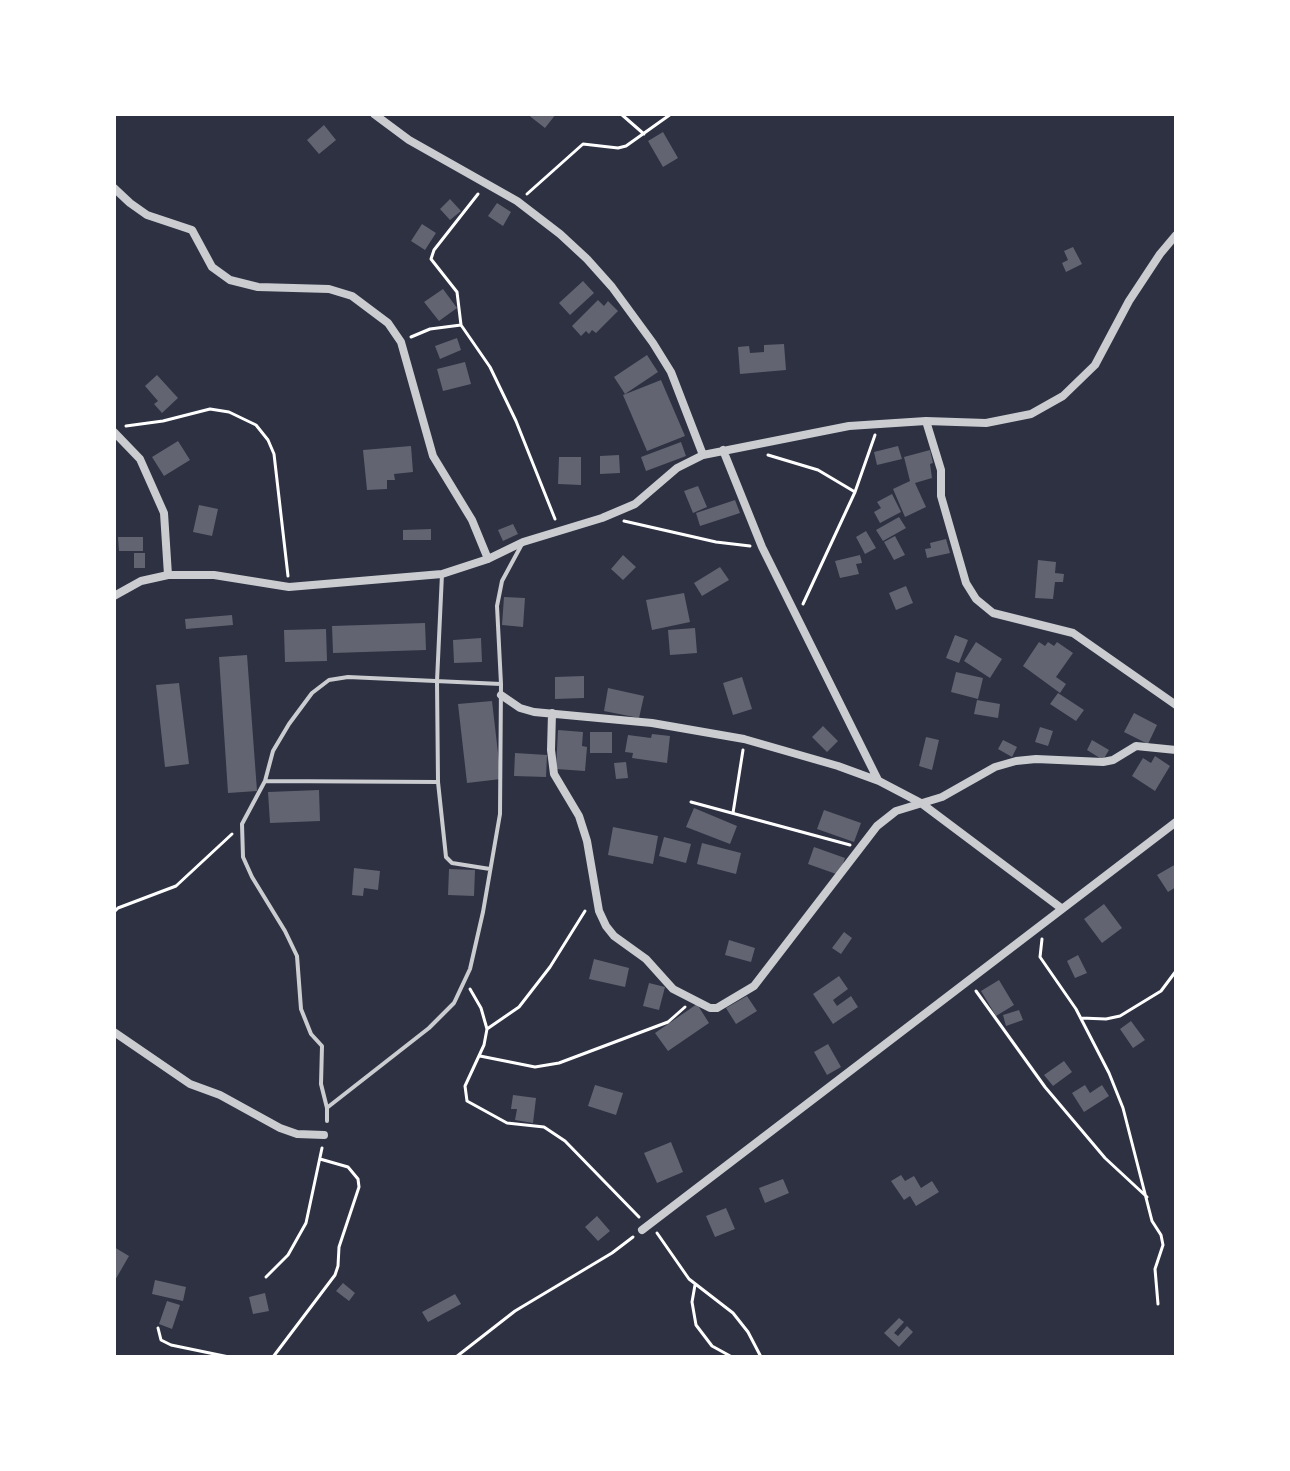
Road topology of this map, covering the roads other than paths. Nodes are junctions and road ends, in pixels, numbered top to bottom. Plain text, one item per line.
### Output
1 (374, 114) edge
2 (114, 188) edge
3 (1176, 235) edge
4 (926, 421) junction
5 (114, 430) edge
6 (723, 450) junction
7 (703, 455) junction
8 (523, 542) junction
9 (488, 559) junction
10 (442, 574) junction
11 (168, 575) junction
12 (114, 596) edge
13 (437, 681) junction
14 (501, 684) junction
15 (501, 695) junction
16 (1176, 705) edge
17 (552, 713) junction
18 (1176, 750) edge
19 (265, 781) junction
20 (879, 781) junction
21 (438, 782) junction
22 (921, 803) junction
23 (1176, 822) edge
24 (490, 869) junction
25 (1061, 908) junction
26 (114, 1032) edge
27 (327, 1108) junction
28 (327, 1121) dead end
29 (324, 1135) road end
30 (647, 1226) road end

1 - 7 street
2 - 9 street
3 - 4 street
4 - 6 street
4 - 16 street
5 - 11 street
6 - 7 street
6 - 20 street
7 - 8 street
8 - 9 street
8 - 14 lane
9 - 10 street
10 - 11 street
10 - 13 lane
11 - 12 street
13 - 14 lane
13 - 19 lane
13 - 21 lane
14 - 15 lane
15 - 17 street
15 - 24 lane
17 - 20 street
17 - 22 street
18 - 22 street
19 - 21 lane
19 - 27 lane
20 - 22 street
21 - 24 lane
22 - 25 street
23 - 25 street
24 - 27 lane
25 - 30 street
26 - 29 street
27 - 28 lane

